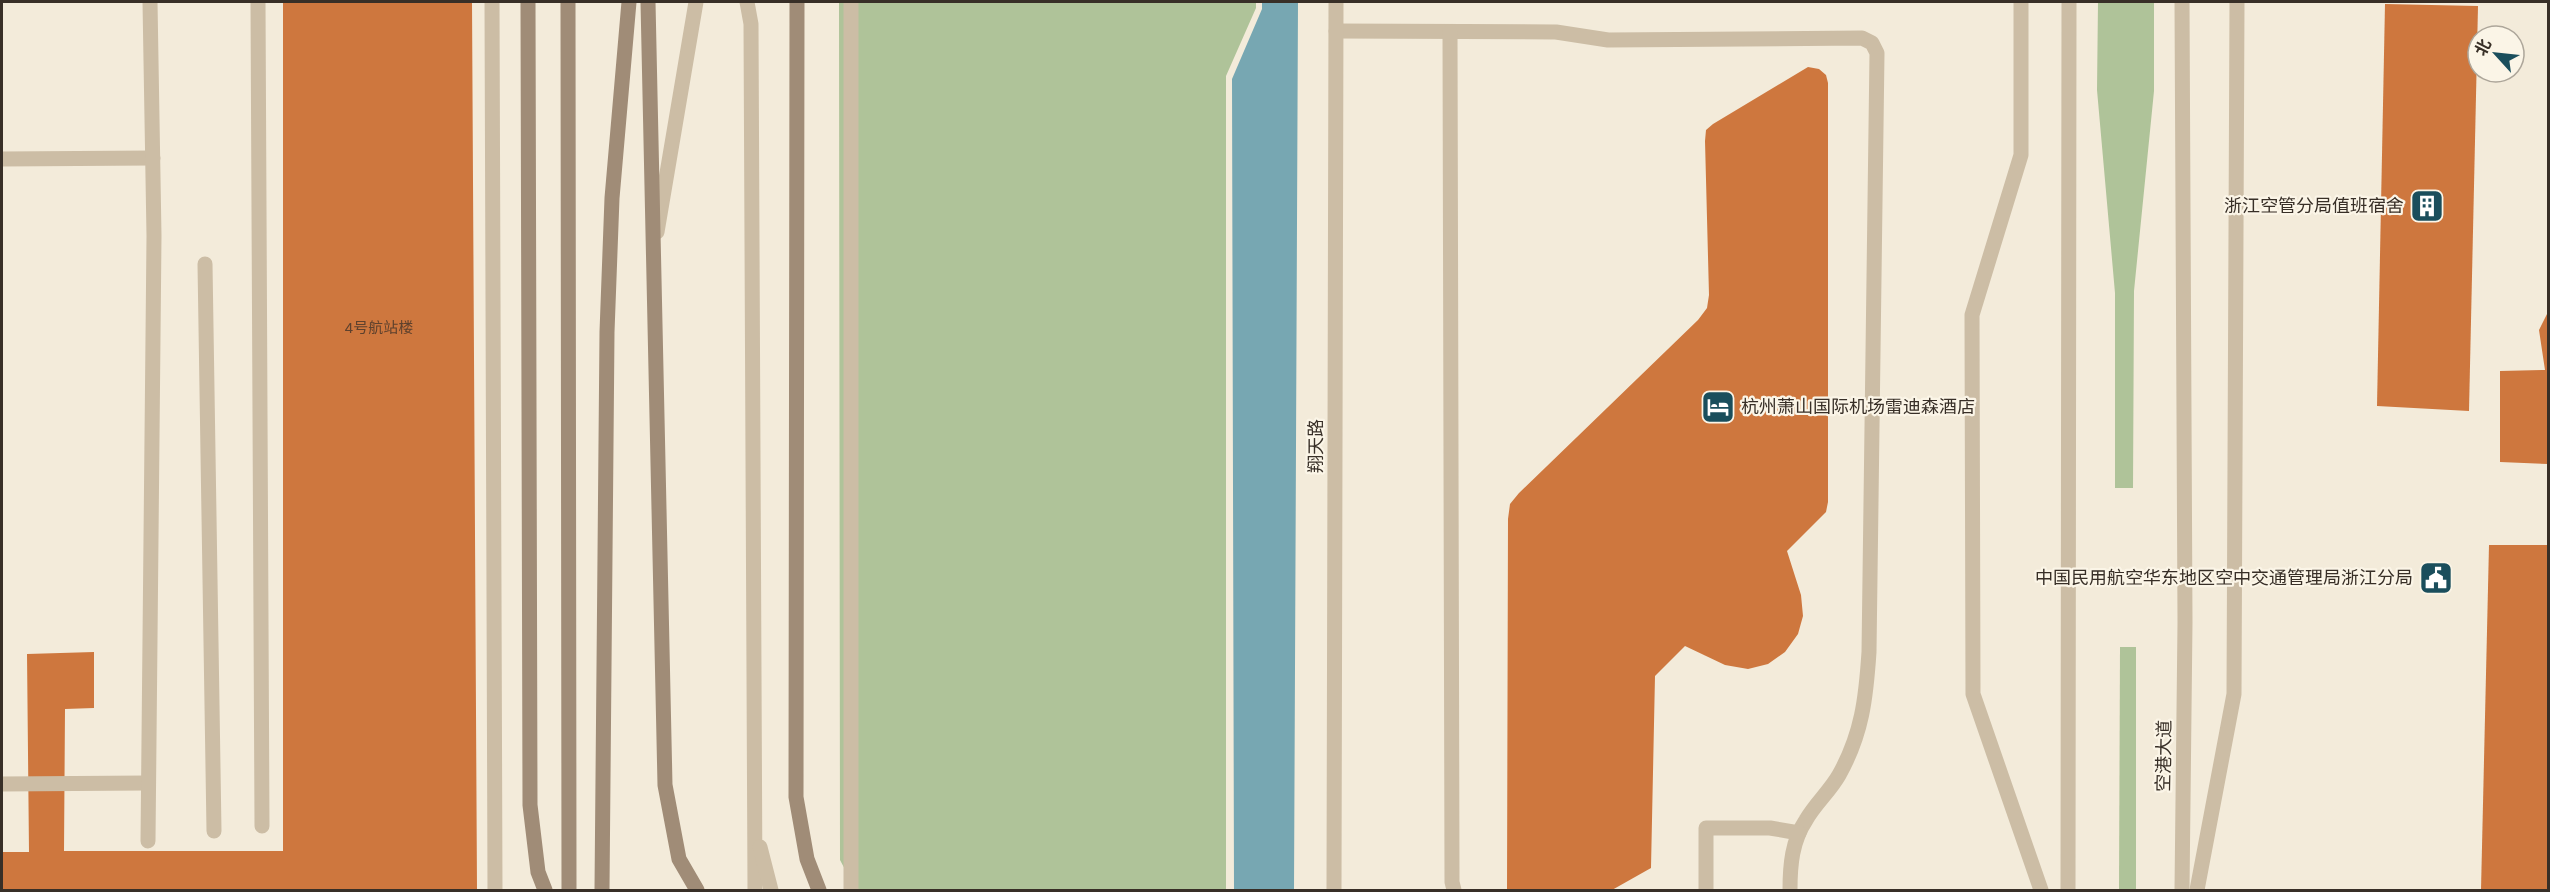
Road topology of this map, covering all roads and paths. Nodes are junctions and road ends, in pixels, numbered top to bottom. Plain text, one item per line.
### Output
1 (150, 2) edge
2 (258, 2) edge
3 (492, 2) edge
4 (528, 2) edge
5 (568, 2) edge
6 (629, 2) edge
7 (648, 2) edge
8 (696, 2) edge
9 (747, 2) edge
10 (797, 2) edge
11 (851, 2) edge
12 (1336, 2) edge
13 (2022, 2) edge
14 (2069, 2) edge
15 (2182, 2) edge
16 (2237, 2) edge
17 (1336, 31) junction
18 (1450, 32) junction
19 (2, 159) edge
20 (153, 159) junction
21 (655, 247) junction
22 (205, 264) dead end
23 (147, 783) junction
24 (2, 784) edge
25 (754, 824) junction
26 (262, 826) dead end
27 (214, 831) dead end
28 (1800, 833) junction
29 (148, 841) dead end
30 (495, 891) edge
31 (545, 891) edge
32 (569, 891) edge
33 (602, 891) edge
34 (697, 891) edge
35 (755, 891) edge
36 (771, 891) edge
37 (819, 891) edge
38 (851, 891) edge
39 (1334, 891) edge
40 (1454, 891) edge
41 (1706, 891) edge
42 (1790, 891) edge
43 (2041, 891) edge
44 (2068, 891) edge
45 (2182, 891) edge
46 (2197, 891) edge

1 - 20 street
2 - 26 street
3 - 30 street
4 - 31 main road
5 - 32 main road
6 - 33 main road
7 - 21 main road
8 - 21 street
9 - 25 street
10 - 37 main road
11 - 38 street
12 - 17 street, 翔天路
13 - 43 street
14 - 44 street
15 - 45 street, 空港大道
16 - 46 street
17 - 18 street
17 - 39 street, 翔天路
18 - 28 street
18 - 40 street
19 - 20 street
20 - 23 street
21 - 34 main road
22 - 27 street
23 - 24 street
23 - 29 street
25 - 35 street
25 - 36 street
28 - 41 street
28 - 42 street

